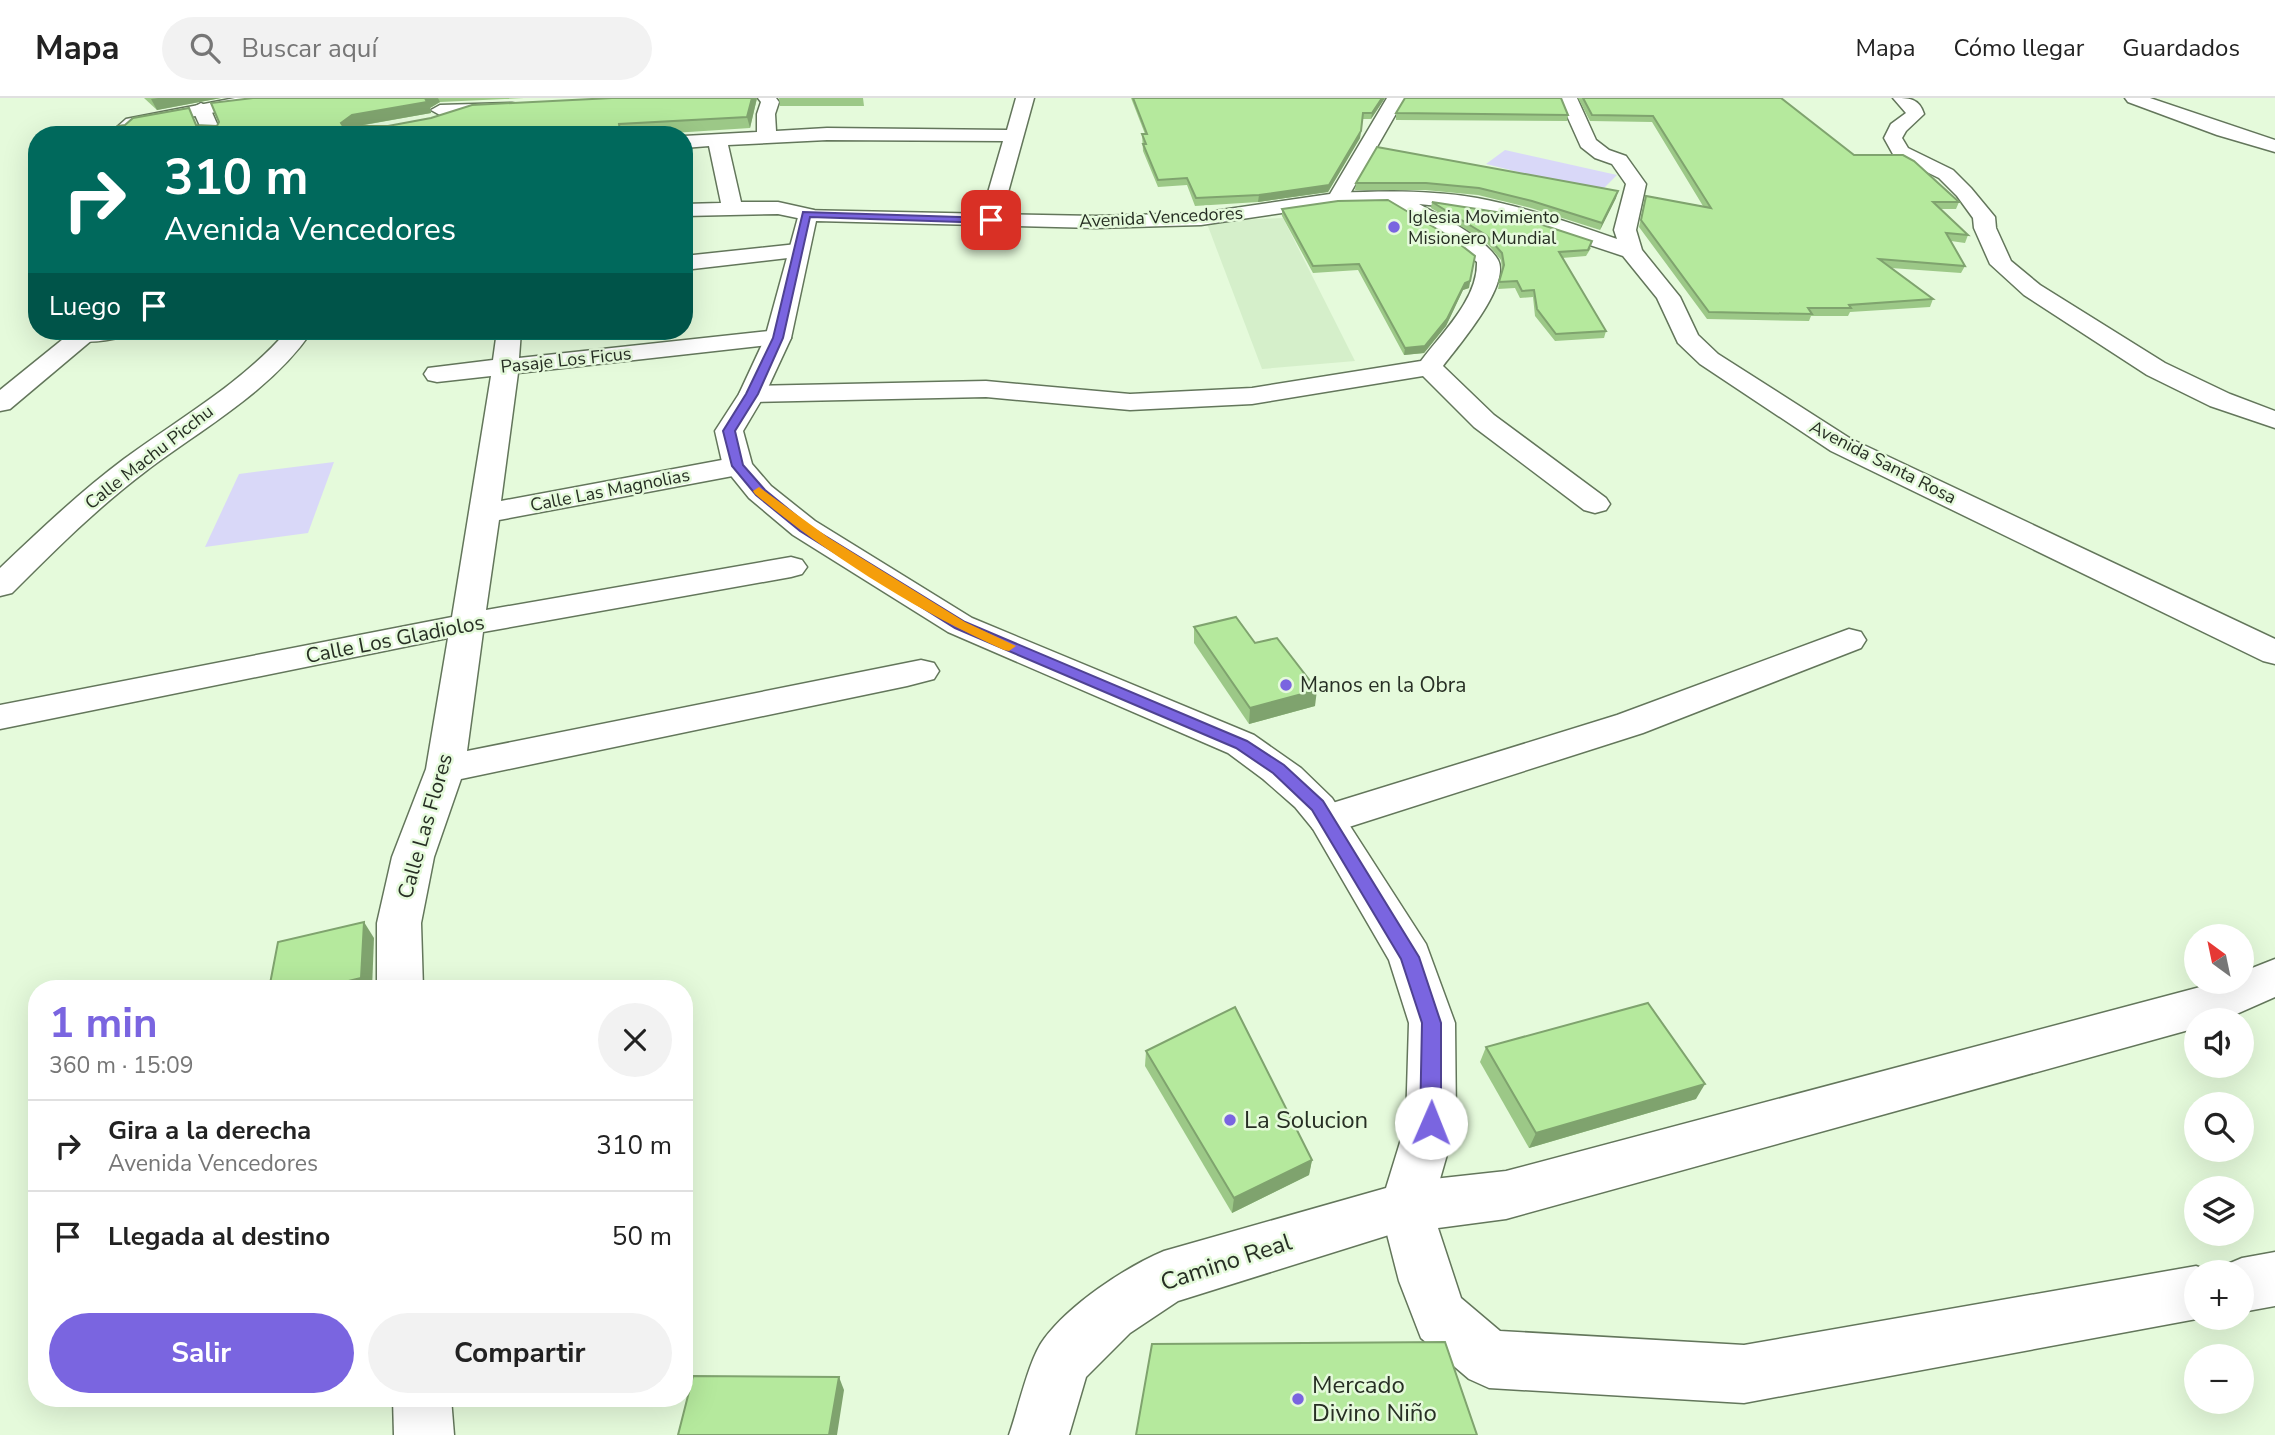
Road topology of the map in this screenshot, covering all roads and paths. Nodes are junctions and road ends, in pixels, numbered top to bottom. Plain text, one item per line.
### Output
1 (285, 98) edge
2 (447, 98) edge
3 (767, 98) edge
4 (1025, 98) edge
5 (1396, 98) edge
6 (1568, 98) edge
7 (1902, 98) edge
8 (2133, 98) edge
9 (531, 106) edge
10 (201, 108) junction
11 (477, 108) junction
12 (429, 123) edge
13 (136, 126) edge
14 (209, 126) edge
15 (1015, 136) junction
16 (767, 137) junction
17 (717, 139) junction
18 (693, 141) edge
19 (2275, 146) edge
20 (1391, 197) junction
21 (1337, 199) junction
22 (732, 207) junction
23 (693, 209) edge
24 (807, 214) junction
25 (991, 220) junction
26 (797, 251) junction
27 (1631, 251) junction
28 (693, 263) edge
29 (778, 338) junction
30 (76, 340) edge
31 (293, 340) edge
32 (508, 340) edge
33 (506, 367) junction
34 (1429, 367) junction
35 (437, 374) dead end
36 (752, 394) junction
37 (0, 403) edge
38 (2275, 420) edge
39 (738, 466) junction
40 (1595, 503) dead end
41 (483, 514) junction
42 (791, 567) dead end
43 (0, 586) edge
44 (467, 624) junction
45 (1849, 640) dead end
46 (2275, 653) edge
47 (921, 671) dead end
48 (0, 717) edge
49 (445, 769) junction
50 (1327, 819) junction
51 (2275, 977) edge
52 (400, 980) edge
53 (1406, 1206) junction
54 (2275, 1279) edge
55 (2254, 1282) edge
56 (2184, 1295) edge
57 (422, 1407) edge
58 (424, 1435) edge
59 (1039, 1435) edge

1 - 10 street
2 - 11 street
3 - 16 street
4 - 15 street
5 - 21 street
6 - 27 street
7 - 38 street
8 - 19 street
9 - 11 street
10 - 13 street
10 - 14 street
11 - 12 street
15 - 16 street
15 - 25 street
16 - 17 street
17 - 18 street
17 - 22 street
20 - 21 street, Avenida Vencedores
20 - 27 street, Avenida Vencedores
20 - 34 street
21 - 25 street, Avenida Vencedores
22 - 23 street, Avenida Vencedores
22 - 24 street, Avenida Vencedores
24 - 25 street, Avenida Vencedores
24 - 26 street
26 - 28 street
26 - 29 street
27 - 46 street, Avenida Santa Rosa
29 - 33 street, Pasaje Los Ficus
29 - 36 street
30 - 37 street
31 - 43 street, Calle Machu Picchu
32 - 33 street
33 - 35 street, Pasaje Los Ficus
33 - 41 street, Calle Las Flores
34 - 36 street
34 - 40 street
36 - 39 street
39 - 41 street, Calle Las Magnolias
39 - 50 street
41 - 44 street, Calle Las Flores
42 - 44 street, Calle Los Gladiolos
44 - 48 street, Calle Los Gladiolos
44 - 49 street, Calle Las Flores
45 - 50 street
47 - 49 street
49 - 52 street, Calle Las Flores
50 - 53 street
51 - 53 street, Camino Real
53 - 56 street
53 - 59 street, Camino Real
54 - 55 street
57 - 58 street

